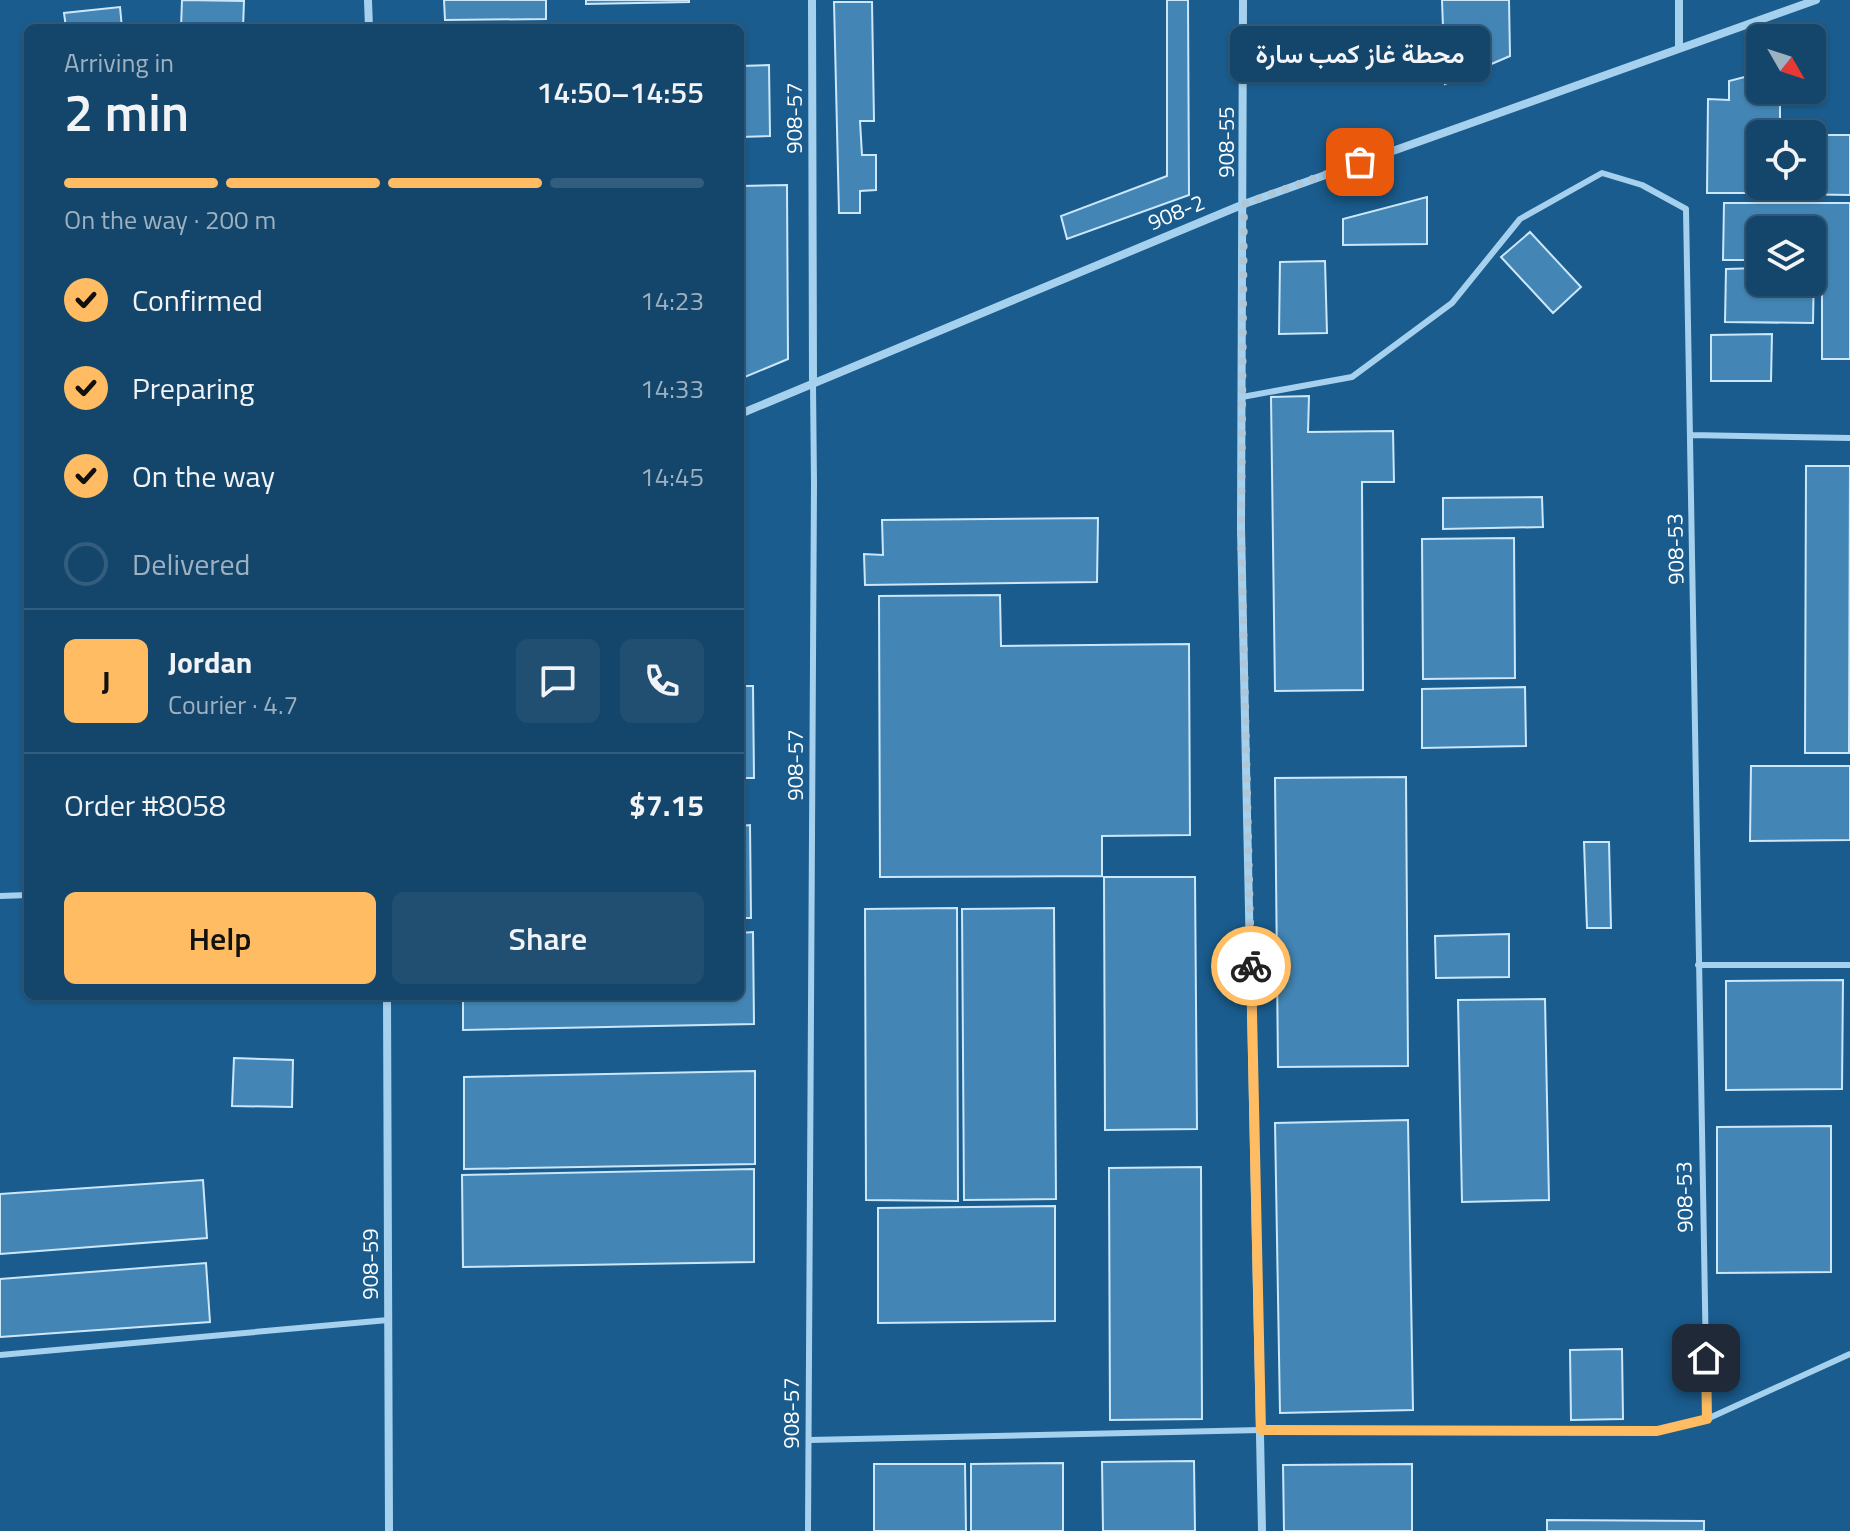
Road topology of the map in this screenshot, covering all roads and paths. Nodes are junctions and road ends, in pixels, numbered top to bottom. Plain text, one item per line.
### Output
1 (368, 0) edge
2 (812, 0) edge
3 (1243, 0) edge
4 (1679, 0) edge
5 (1816, 0) edge
6 (369, 24) edge
7 (1679, 47) junction
8 (1244, 204) junction
9 (813, 384) junction
10 (1242, 397) junction
11 (744, 412) edge
12 (1691, 435) junction
13 (1850, 438) edge
14 (24, 895) edge
15 (0, 896) edge
16 (1698, 965) junction
17 (1850, 965) edge
18 (387, 1000) edge
19 (388, 1320) junction
20 (1850, 1354) edge
21 (0, 1355) edge
22 (1707, 1419) junction
23 (1261, 1430) junction
24 (809, 1440) junction
25 (389, 1531) edge
26 (808, 1531) edge
27 (1262, 1531) edge

1 - 6 street
2 - 9 street, 908-57
3 - 8 street, 908-55
4 - 7 street
5 - 7 street, 908-2
7 - 8 street, 908-2
8 - 9 street, 908-2
8 - 10 street, 908-55
9 - 11 street, 908-2
9 - 24 lane, 908-57
10 - 12 lane, 908-53
10 - 23 street, 908-55
12 - 13 lane
12 - 16 lane, 908-53
14 - 15 lane
16 - 17 lane
16 - 22 lane, 908-53
18 - 19 street, 908-59
19 - 21 lane
19 - 25 street, 908-59
20 - 22 lane
22 - 23 lane
23 - 24 lane
23 - 27 street, 908-55
24 - 26 lane, 908-57

